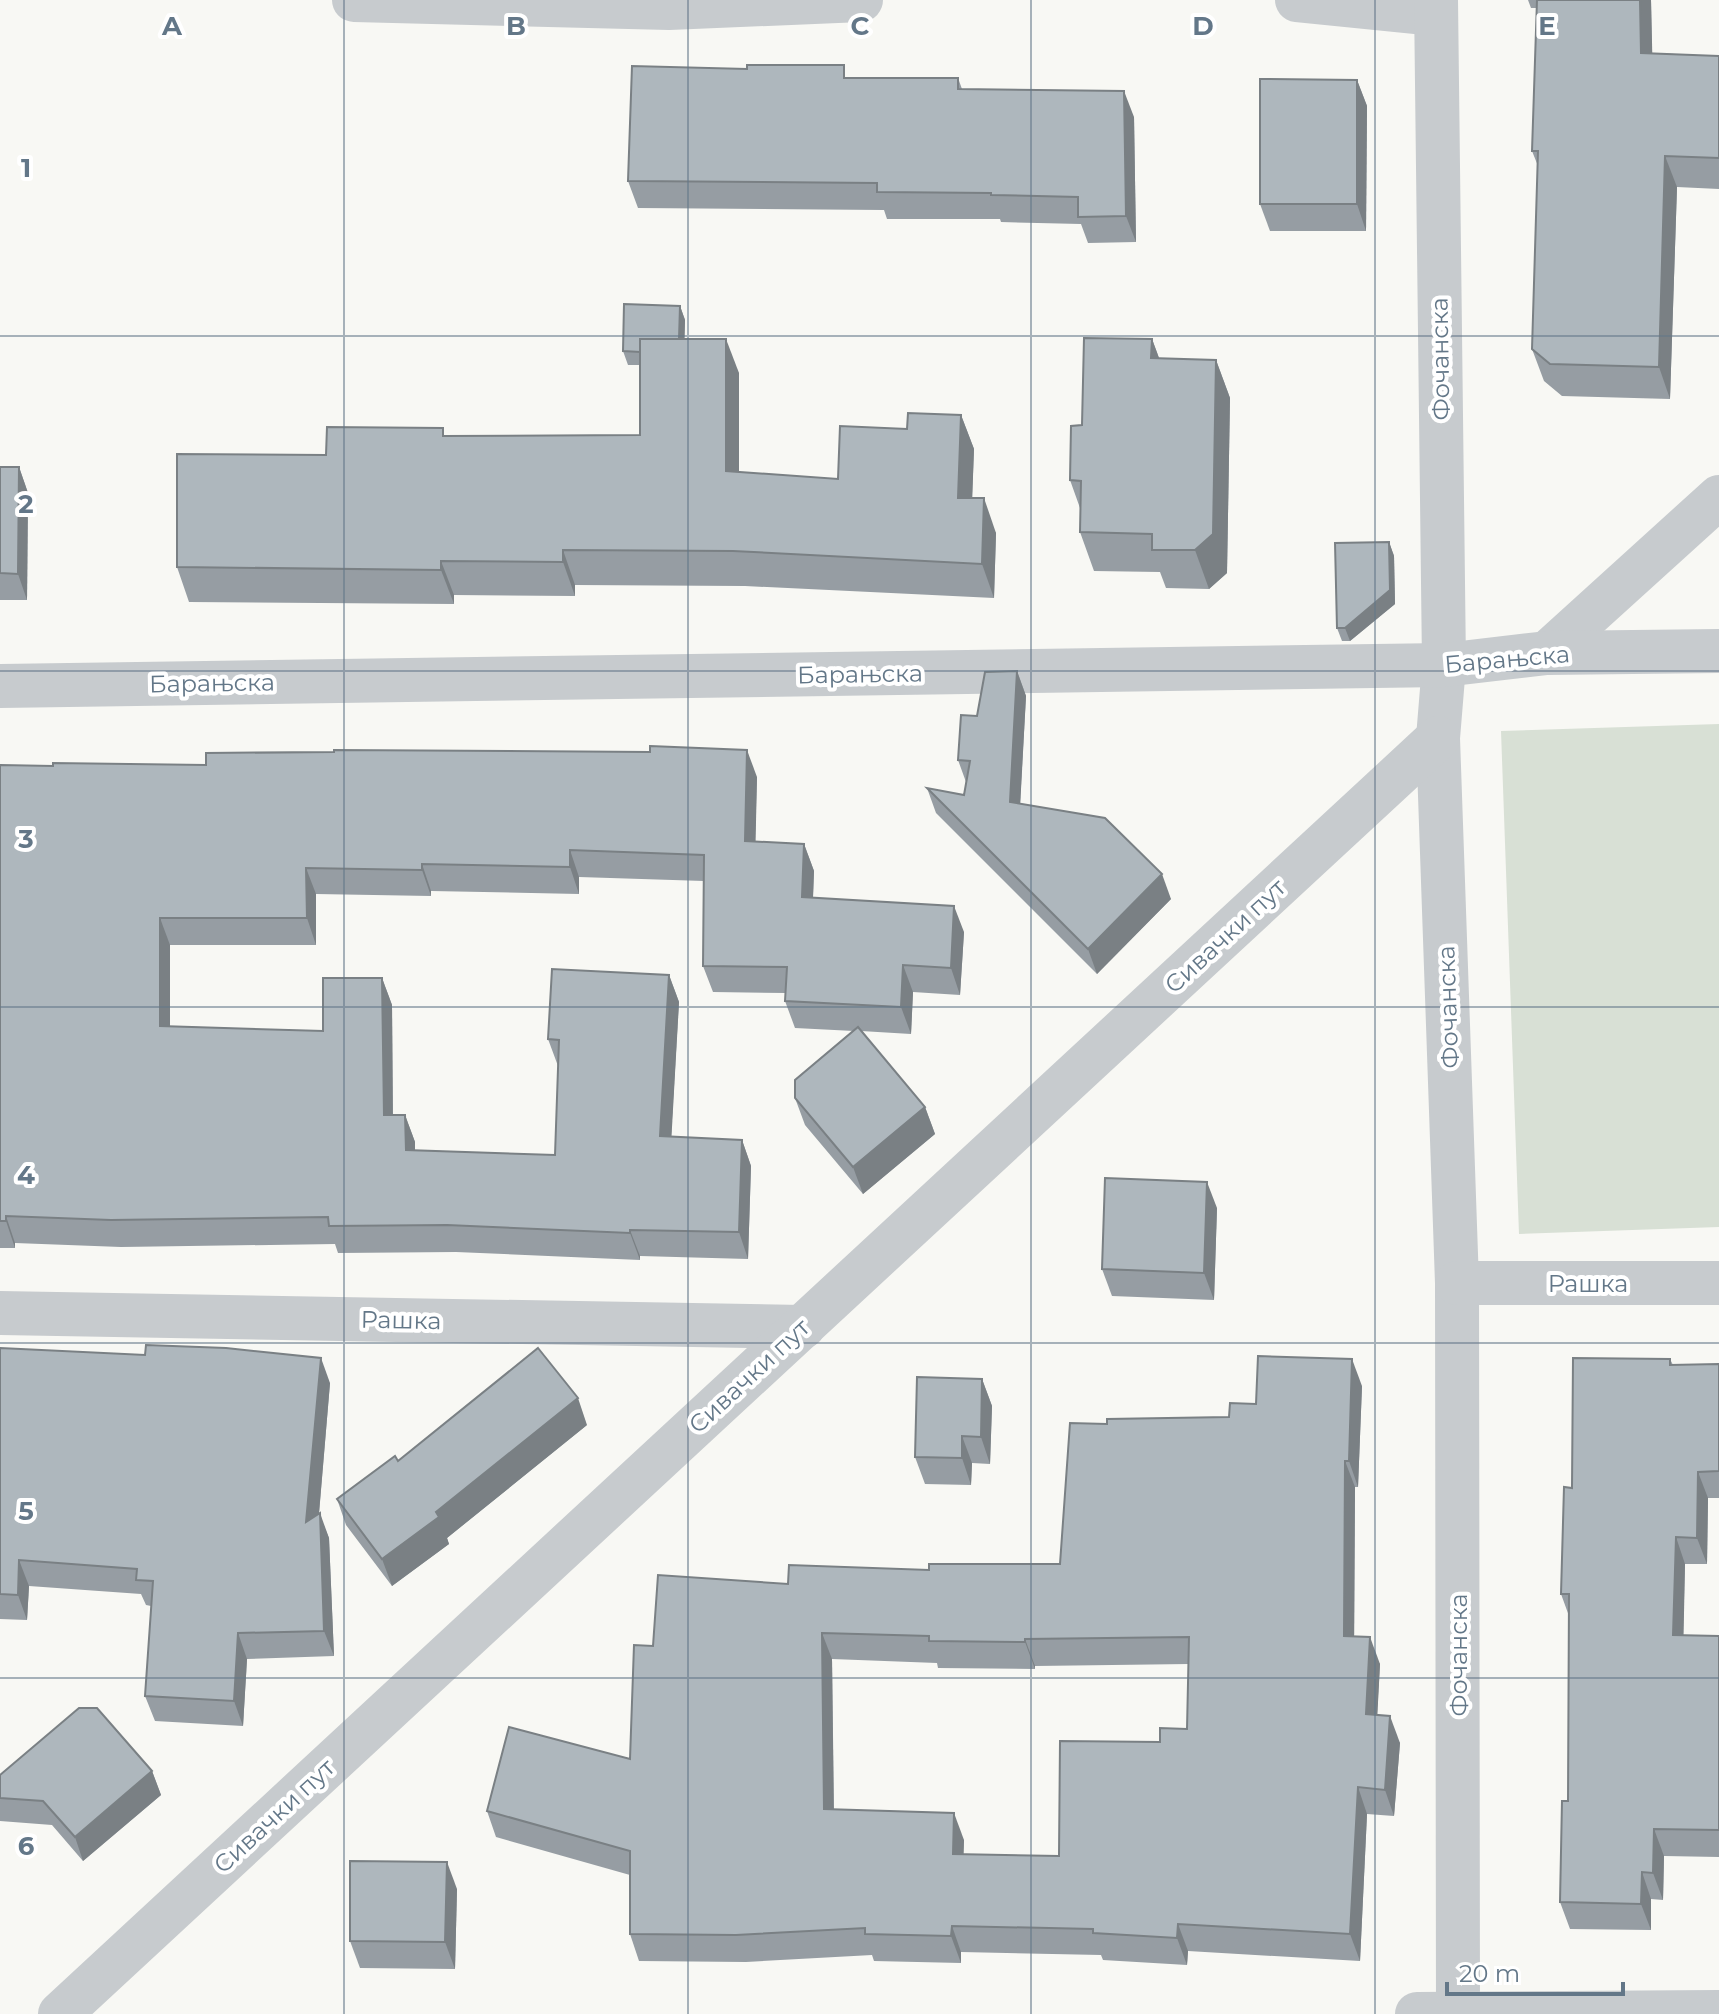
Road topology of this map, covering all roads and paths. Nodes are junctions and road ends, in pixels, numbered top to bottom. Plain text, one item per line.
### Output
1 (354, 0) edge
2 (861, 0) edge
3 (1297, 0) edge
4 (1436, 7) edge
5 (1719, 497) edge
6 (1719, 651) edge
7 (1547, 653) junction
8 (1444, 665) junction
9 (0, 686) edge
10 (1438, 738) junction
11 (1457, 1283) junction
12 (1719, 1283) edge
13 (0, 1313) edge
14 (803, 1327) junction
15 (1719, 2012) edge
16 (65, 2013) edge
17 (1417, 2014) edge
18 (1458, 2014) edge

1 - 2 street
3 - 4 street
4 - 8 street, Фочанска
5 - 7 street
6 - 7 street, Барањска
7 - 8 street, Барањска
8 - 9 street, Барањска
8 - 10 street, Фочанска
10 - 11 street, Фочанска
10 - 14 street, Сивачки пут
11 - 12 street, Рашка
11 - 18 street, Фочанска
13 - 14 street, Рашка
14 - 16 street, Сивачки пут
15 - 18 street
17 - 18 street

